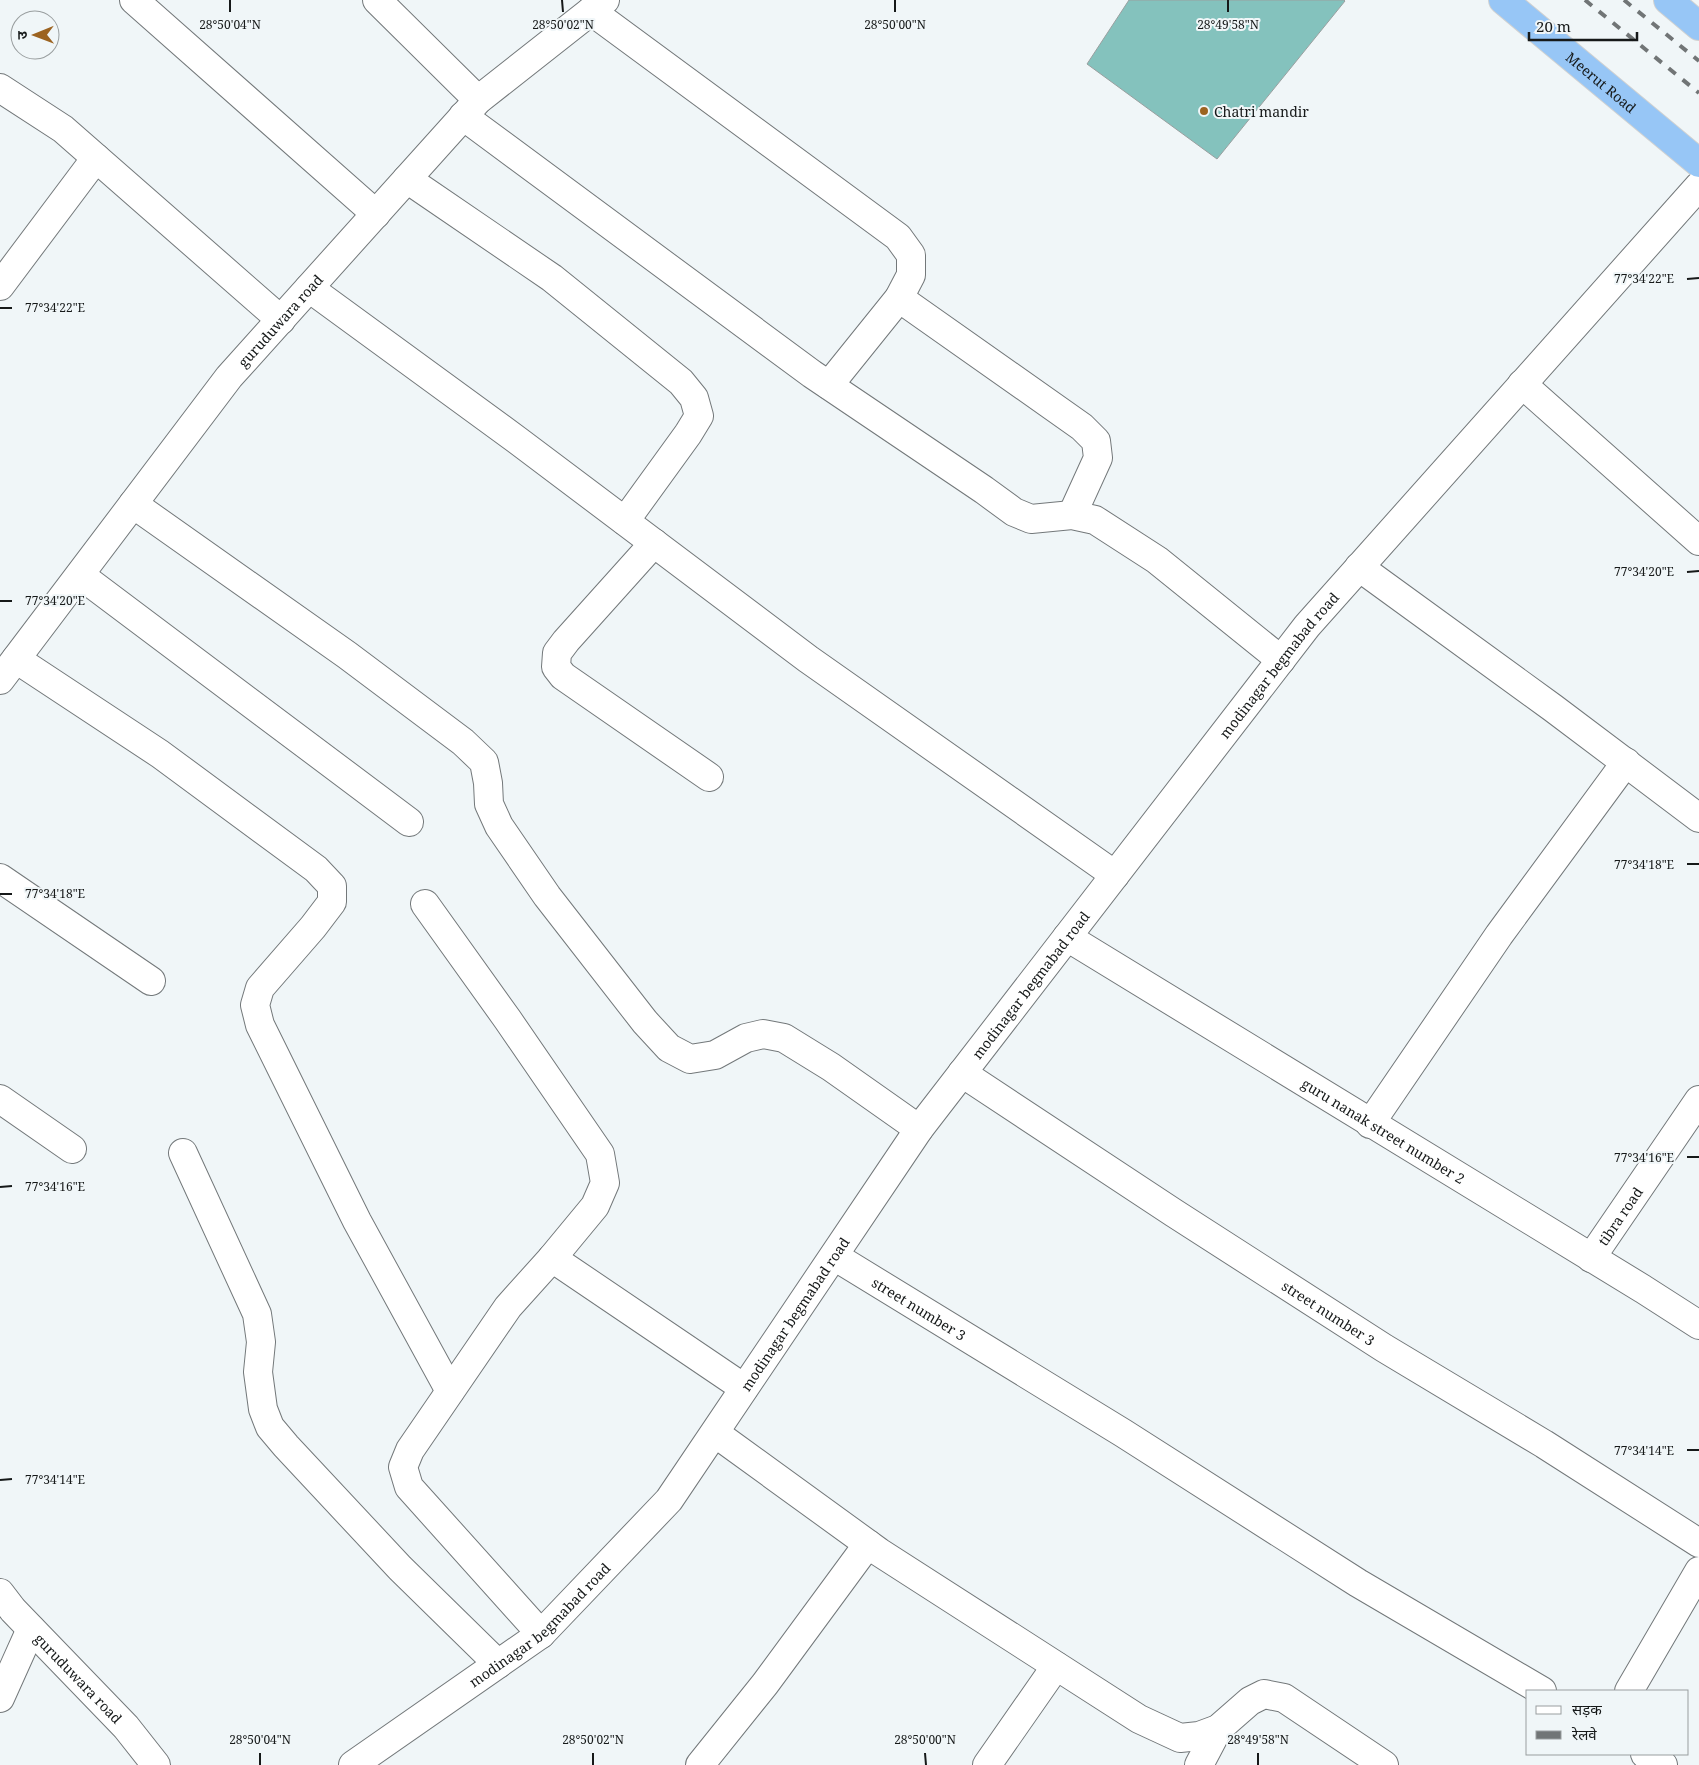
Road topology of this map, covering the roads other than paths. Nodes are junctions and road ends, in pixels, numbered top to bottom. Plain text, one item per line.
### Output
1 (134, 0) edge
2 (377, 0) edge
3 (1503, 0) edge
4 (1668, 0) edge
5 (598, 5) edge
6 (1699, 26) edge
7 (0, 88) edge
8 (471, 108) junction
9 (96, 158) junction
10 (1699, 163) edge
11 (407, 179) junction
12 (1699, 186) edge
13 (376, 214) junction
14 (0, 286) edge
15 (309, 288) junction
16 (899, 298) junction
17 (281, 320) junction
18 (1522, 384) junction
19 (829, 385) junction
20 (133, 504) junction
21 (1072, 515) junction
22 (625, 521) junction
23 (1699, 541) edge
24 (654, 543) junction
25 (1359, 567) junction
26 (80, 575) junction
27 (16, 659) junction
28 (1281, 660) junction
29 (0, 680) edge
30 (1626, 762) junction
31 (709, 777) dead end
32 (1699, 818) edge
33 (409, 822) dead end
34 (1115, 875) junction
35 (0, 878) edge
36 (425, 904) dead end
37 (1067, 937) junction
38 (151, 981) dead end
39 (962, 1074) junction
40 (0, 1099) edge
41 (1699, 1100) edge
42 (1370, 1124) junction
43 (919, 1129) junction
44 (72, 1149) dead end
45 (183, 1153) dead end
46 (834, 1256) junction
47 (552, 1258) junction
48 (1591, 1258) junction
49 (1699, 1325) edge
50 (744, 1388) junction
51 (450, 1391) junction
52 (715, 1433) junction
53 (1699, 1543) edge
54 (868, 1544) junction
55 (1699, 1571) edge
56 (0, 1593) edge
57 (32, 1628) junction
58 (541, 1634) junction
59 (498, 1664) junction
60 (1056, 1666) junction
61 (1540, 1690) edge
62 (1630, 1690) edge
63 (0, 1698) edge
64 (1218, 1728) junction
65 (1647, 1755) edge
66 (156, 1765) edge
67 (353, 1765) edge
68 (700, 1765) edge
69 (987, 1765) edge
70 (1200, 1765) edge
71 (1384, 1765) edge
72 (1663, 1765) edge

1 - 13 street
2 - 8 street
3 - 10 highway, Meerut Road
4 - 6 highway
5 - 8 street, guruduwara road
5 - 16 street
7 - 9 street
8 - 11 street, guruduwara road
8 - 19 street
9 - 14 street
9 - 17 street
11 - 13 street, guruduwara road
11 - 22 street
12 - 18 street, modinagar begmabad road
13 - 15 street, guruduwara road
15 - 17 street, guruduwara road
15 - 22 street
16 - 19 street
16 - 21 street
17 - 20 street, guruduwara road
18 - 23 street
18 - 25 street, modinagar begmabad road
19 - 21 street
20 - 26 street, guruduwara road
20 - 43 street
21 - 28 street
22 - 24 street
24 - 31 street
24 - 34 street
25 - 28 street, modinagar begmabad road
25 - 30 street
26 - 27 street, guruduwara road
26 - 33 street
27 - 29 street, guruduwara road
27 - 51 street
28 - 34 street, modinagar begmabad road
30 - 32 street
30 - 42 street
34 - 37 street, modinagar begmabad road
35 - 38 street
36 - 47 street
37 - 39 street, modinagar begmabad road
37 - 42 street, guru nanak street number 2
39 - 43 street, modinagar begmabad road
39 - 53 street, street number 3
40 - 44 street
41 - 48 street, tibra road
42 - 48 street, guru nanak street number 2
43 - 46 street, modinagar begmabad road
45 - 59 street
46 - 50 street, modinagar begmabad road
46 - 61 street, street number 3
47 - 50 street
47 - 51 street
48 - 49 street, guru nanak street number 2
50 - 52 street, modinagar begmabad road
51 - 58 street
52 - 54 street
52 - 58 street, modinagar begmabad road
54 - 60 street
54 - 68 street
55 - 62 street
56 - 57 street, guruduwara road
57 - 63 street
57 - 66 street, guruduwara road
58 - 59 street, modinagar begmabad road
59 - 67 street, modinagar begmabad road
60 - 64 street
60 - 69 street
64 - 70 street
64 - 71 street
65 - 72 street

